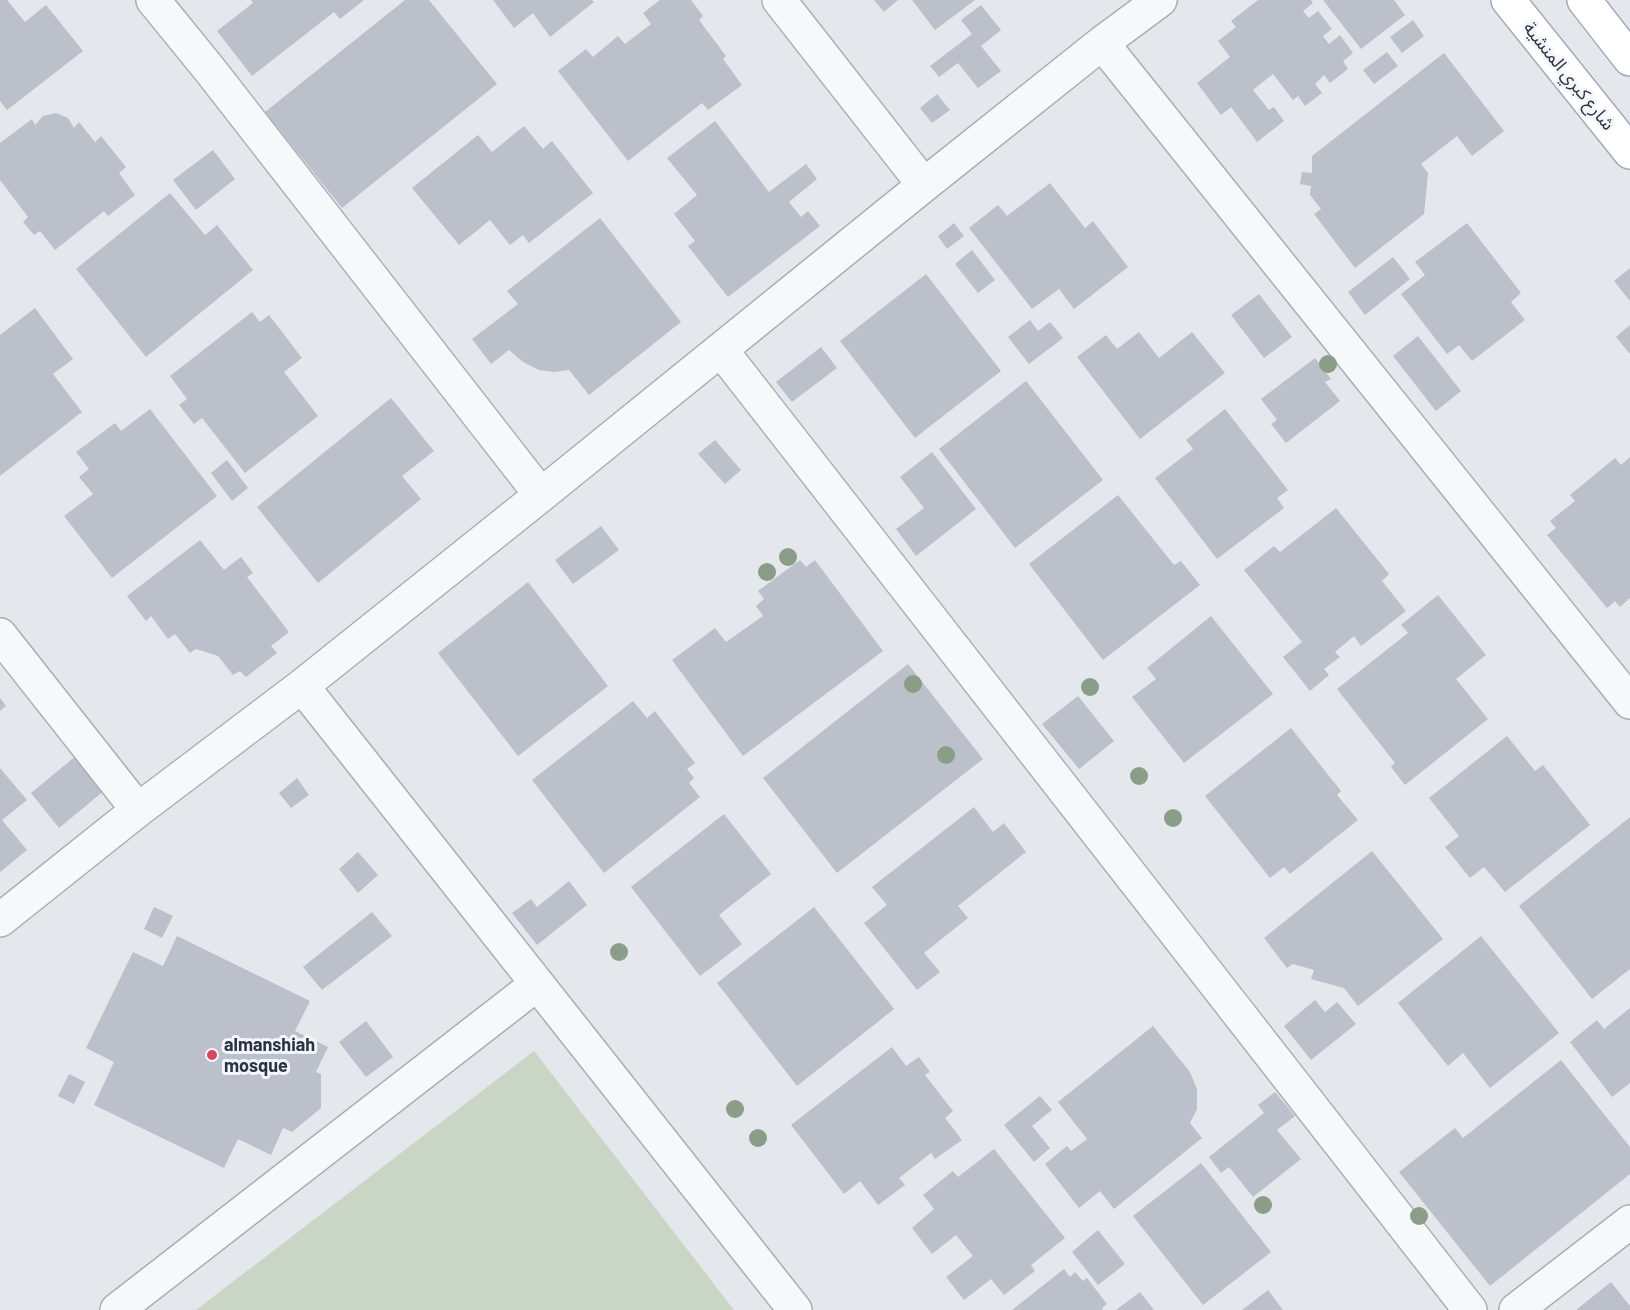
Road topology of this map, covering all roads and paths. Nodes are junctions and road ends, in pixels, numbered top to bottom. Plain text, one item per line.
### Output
1 (153, 0) edge
2 (779, 0) edge
3 (1160, 0) edge
4 (1508, 0) edge
5 (1584, 0) edge
6 (1102, 43) junction
7 (1630, 59) edge
8 (1630, 152) edge
9 (924, 185) junction
10 (721, 350) junction
11 (541, 495) junction
12 (0, 634) edge
13 (302, 686) junction
14 (1630, 702) edge
15 (138, 810) junction
16 (0, 921) edge
17 (537, 984) junction
18 (1630, 1222) edge
19 (117, 1310) edge
20 (795, 1310) edge
21 (1470, 1310) edge
22 (1516, 1310) edge

1 - 11 street
2 - 9 street
3 - 6 street
4 - 8 main road, شارع كبري المنشية
5 - 7 main road
6 - 9 street
6 - 14 street
9 - 10 street
10 - 11 street
10 - 21 street
11 - 13 street
12 - 15 street
13 - 15 street
13 - 17 street
15 - 16 street
17 - 19 street
17 - 20 street
18 - 22 street

